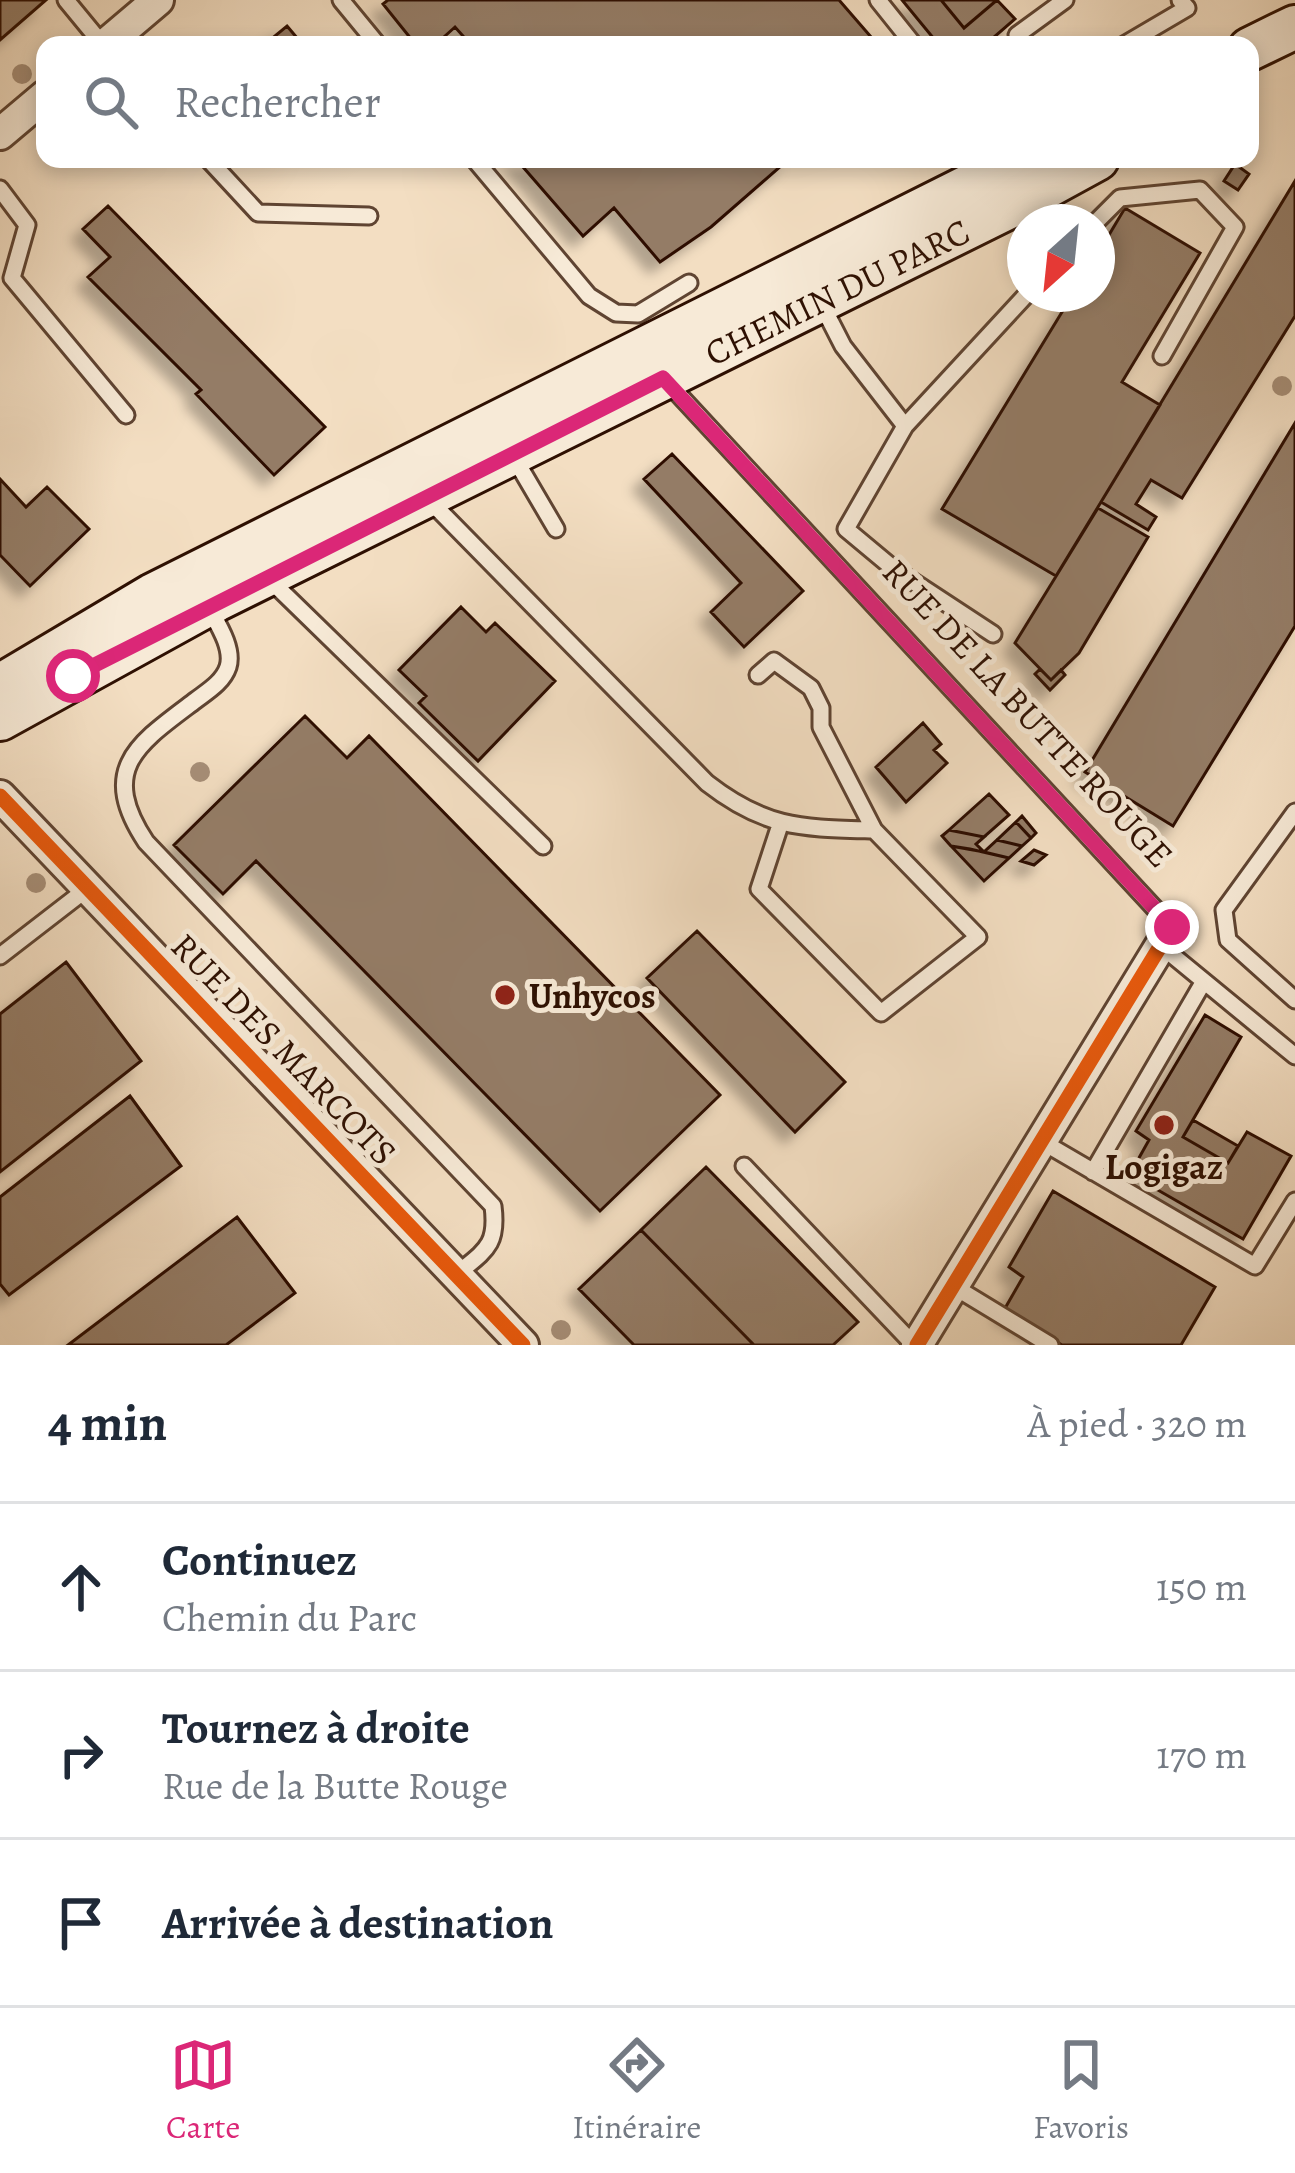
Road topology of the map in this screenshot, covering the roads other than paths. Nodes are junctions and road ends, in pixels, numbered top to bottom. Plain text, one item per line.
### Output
1 (65, 0) edge
2 (158, 0) edge
3 (341, 0) edge
4 (878, 0) edge
5 (1065, 0) edge
6 (1180, 0) edge
7 (1295, 27) edge
8 (96, 36) edge
9 (115, 36) edge
10 (371, 36) edge
11 (907, 36) edge
12 (1018, 36) edge
13 (1139, 36) edge
14 (1259, 45) edge
15 (1295, 59) edge
16 (1259, 77) edge
17 (36, 104) edge
18 (0, 134) edge
19 (216, 168) edge
20 (482, 168) edge
21 (1002, 168) edge
22 (1081, 168) edge
23 (0, 189) edge
24 (1114, 204) edge
25 (369, 216) dead end
26 (688, 284) dead end
27 (820, 301) junction
28 (1011, 312) edge
29 (1162, 356) dead end
30 (651, 365) junction
31 (126, 415) dead end
32 (905, 426) junction
33 (503, 438) junction
34 (414, 483) junction
35 (556, 529) dead end
36 (253, 563) junction
37 (199, 590) junction
38 (993, 634) dead end
39 (758, 675) dead end
40 (0, 686) edge
41 (0, 719) edge
42 (0, 796) edge
43 (1290, 817) edge
44 (780, 825) junction
45 (874, 830) junction
46 (543, 846) dead end
47 (88, 888) junction
48 (1166, 936) junction
49 (0, 956) edge
50 (1204, 981) junction
51 (1295, 1000) edge
52 (1295, 1056) edge
53 (1041, 1141) junction
54 (744, 1166) dead end
55 (1094, 1172) junction
56 (1295, 1201) edge
57 (457, 1274) junction
58 (952, 1286) junction
59 (523, 1345) edge
60 (915, 1345) edge
61 (1050, 1345) edge

1 - 8 lane
2 - 9 street
3 - 10 lane
4 - 11 lane
5 - 12 lane
6 - 13 lane
7 - 14 main road
15 - 16 main road
17 - 18 street
19 - 25 lane
20 - 26 lane
21 - 30 main road, CHEMIN DU PARC
22 - 27 main road, CHEMIN DU PARC
23 - 31 lane
24 - 29 lane
27 - 30 main road, CHEMIN DU PARC
27 - 32 lane
28 - 32 lane
30 - 33 main road, CHEMIN DU PARC
30 - 48 lane, RUE DE LA BUTTE ROUGE
32 - 38 lane
33 - 34 main road, CHEMIN DU PARC
33 - 35 lane
34 - 36 main road, CHEMIN DU PARC
34 - 44 lane
36 - 37 main road, CHEMIN DU PARC
36 - 46 lane
37 - 40 main road, CHEMIN DU PARC
37 - 41 main road, CHEMIN DU PARC
37 - 57 lane
39 - 45 lane
42 - 47 street, RUE DES MARCOTS
43 - 51 lane
44 - 45 lane
44 - 45 lane
47 - 49 lane
47 - 57 street, RUE DES MARCOTS
48 - 50 lane, RUE DE LA BUTTE ROUGE
48 - 53 street
50 - 52 lane, RUE DE LA BUTTE ROUGE
50 - 55 lane
53 - 55 lane
53 - 58 street
54 - 60 lane
55 - 56 lane
57 - 59 street, RUE DES MARCOTS
58 - 60 street
58 - 61 lane

